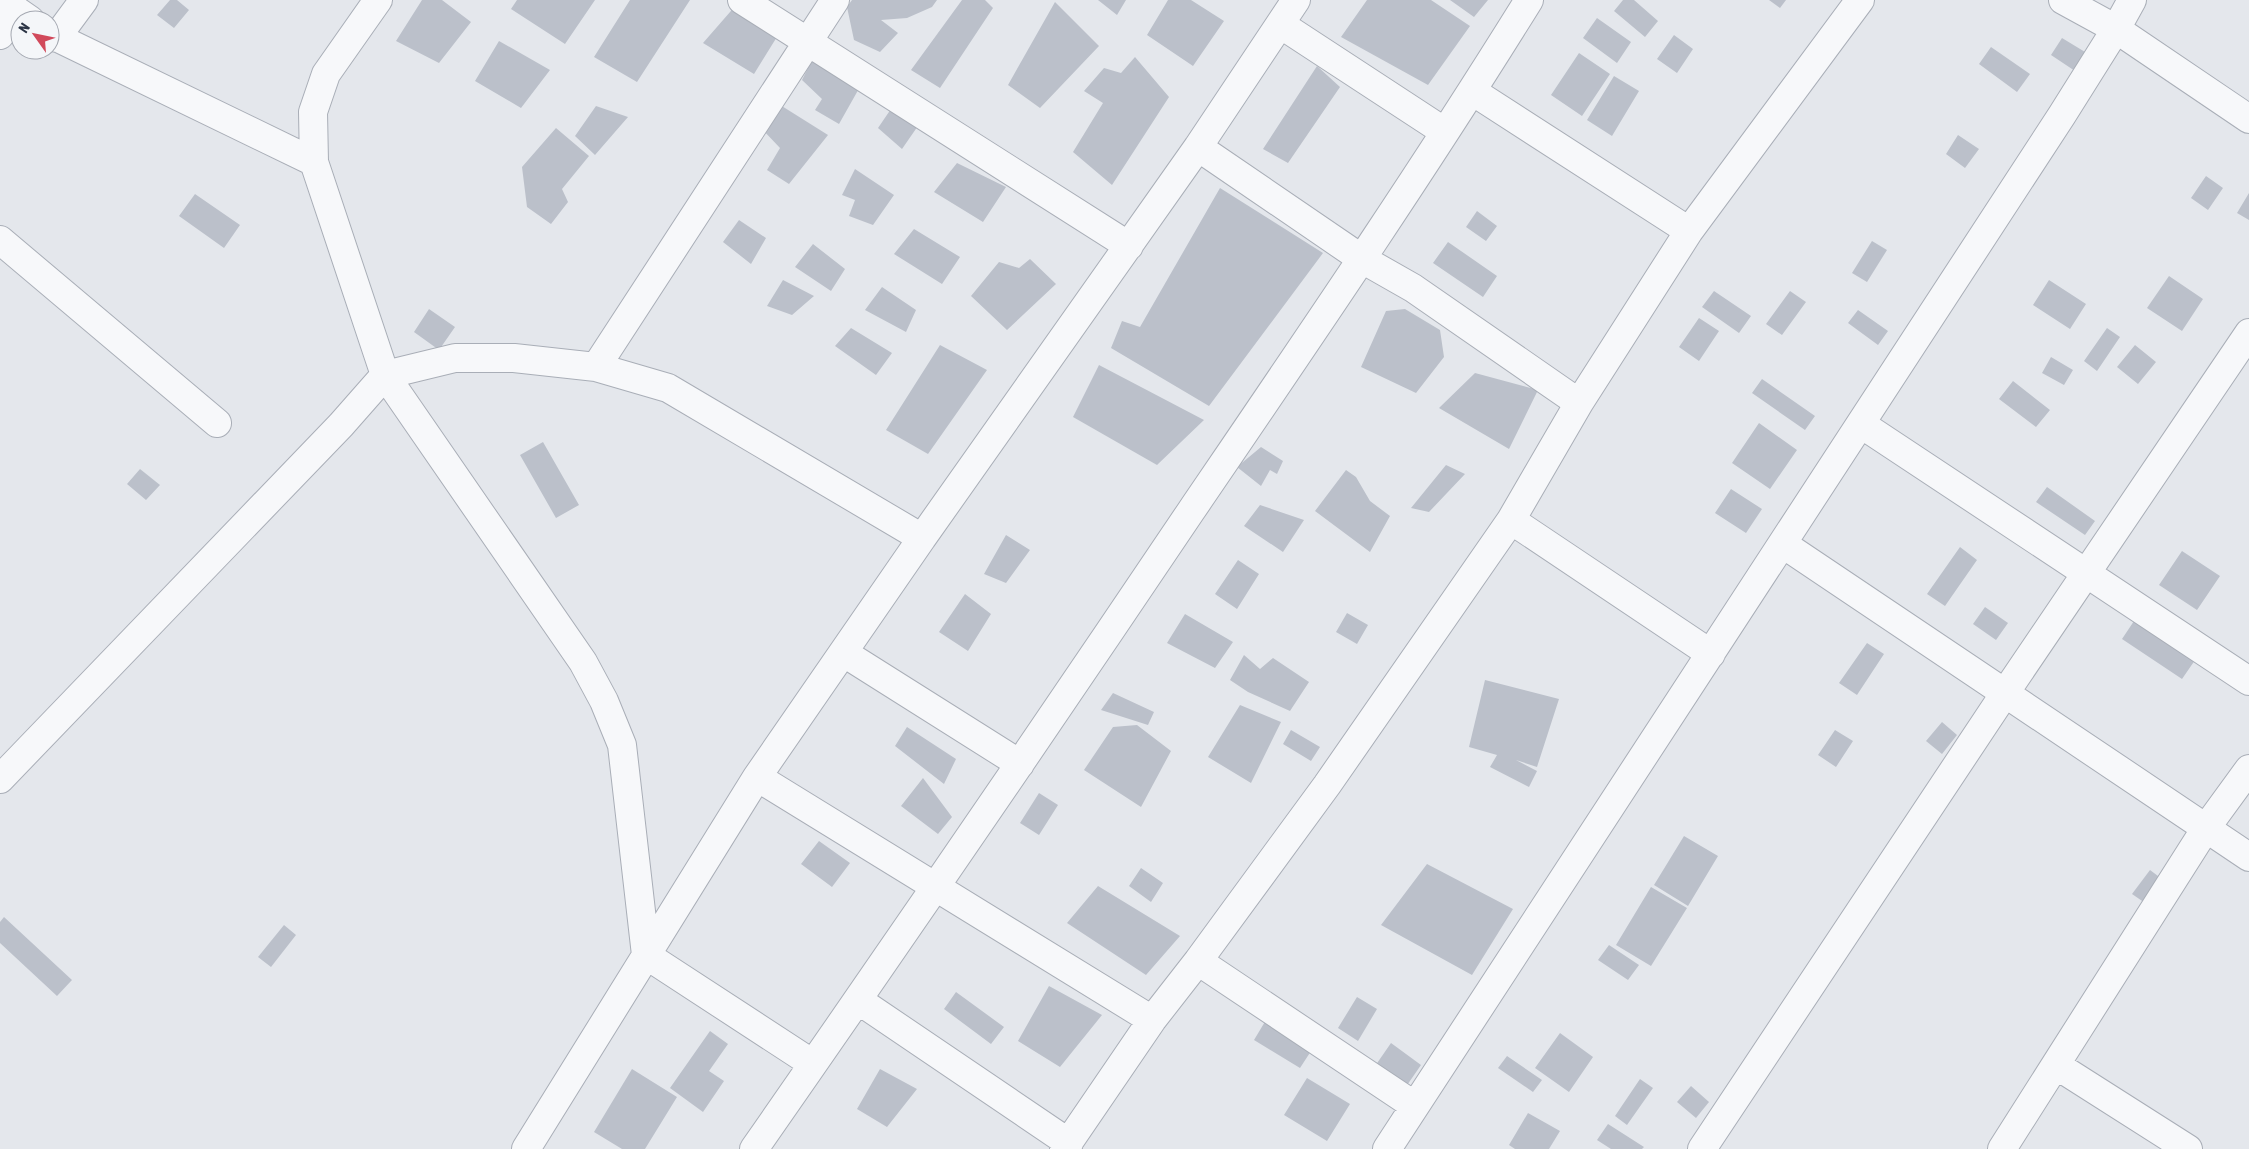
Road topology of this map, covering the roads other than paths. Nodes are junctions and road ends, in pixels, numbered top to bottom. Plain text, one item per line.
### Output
1 (84, 0) edge
2 (378, 0) edge
3 (742, 0) edge
4 (836, 0) edge
5 (1296, 0) edge
6 (1529, 0) edge
7 (1860, 0) edge
8 (2063, 0) edge
9 (2132, 0) edge
10 (10, 19) edge
11 (1280, 24) junction
12 (60, 28) edge
13 (2116, 29) junction
14 (0, 35) edge
15 (60, 39) edge
16 (808, 42) junction
17 (1472, 91) junction
18 (2249, 119) edge
19 (1445, 132) junction
20 (1198, 147) junction
21 (314, 162) junction
22 (1689, 230) junction
23 (0, 240) edge
24 (1129, 246) junction
25 (1362, 259) junction
26 (2249, 333) edge
27 (596, 367) junction
28 (385, 375) junction
29 (1579, 403) junction
30 (218, 423) dead end
31 (1861, 424) junction
32 (1511, 520) junction
33 (922, 538) junction
34 (1784, 544) junction
35 (2087, 572) junction
36 (844, 653) junction
37 (1711, 654) junction
38 (2249, 681) edge
39 (2005, 693) junction
40 (1020, 764) junction
41 (2249, 769) edge
42 (757, 777) junction
43 (0, 779) edge
44 (2206, 828) junction
45 (2249, 857) edge
46 (936, 887) junction
47 (646, 955) junction
48 (1198, 961) junction
49 (858, 1000) junction
50 (1152, 1020) junction
51 (813, 1064) junction
52 (2056, 1064) junction
53 (1415, 1106) junction
54 (1066, 1146) edge
55 (526, 1149) edge
56 (754, 1149) edge
57 (1387, 1149) edge
58 (1702, 1149) edge
59 (2002, 1149) edge
60 (2188, 1149) edge

1 - 12 street
2 - 21 street
3 - 16 street
4 - 16 street
5 - 11 street
6 - 17 street
7 - 22 street
8 - 13 street
9 - 13 street
10 - 14 street
11 - 19 street
11 - 20 street
13 - 18 street
13 - 31 street
15 - 21 street
16 - 24 street
16 - 27 street
17 - 19 street
17 - 22 street
19 - 25 street
20 - 24 street
20 - 25 street
21 - 28 street
22 - 29 street
23 - 30 street
24 - 33 street
25 - 29 street
25 - 40 street
26 - 35 street
27 - 28 street
27 - 33 street
28 - 43 street
28 - 47 street
29 - 32 street
31 - 34 street
31 - 35 street
32 - 37 street
32 - 48 street
33 - 36 street
34 - 37 street
34 - 39 street
35 - 38 street
35 - 39 street
36 - 40 street
36 - 42 street
37 - 53 street
39 - 44 street
39 - 58 street
40 - 46 street
41 - 44 street
42 - 46 street
42 - 47 street
44 - 45 street
44 - 52 street
46 - 49 street
46 - 50 street
47 - 51 street
47 - 55 street
48 - 50 street
48 - 53 street
49 - 51 street
49 - 54 street
50 - 54 street
51 - 56 street
52 - 59 street
52 - 60 street
53 - 57 street

